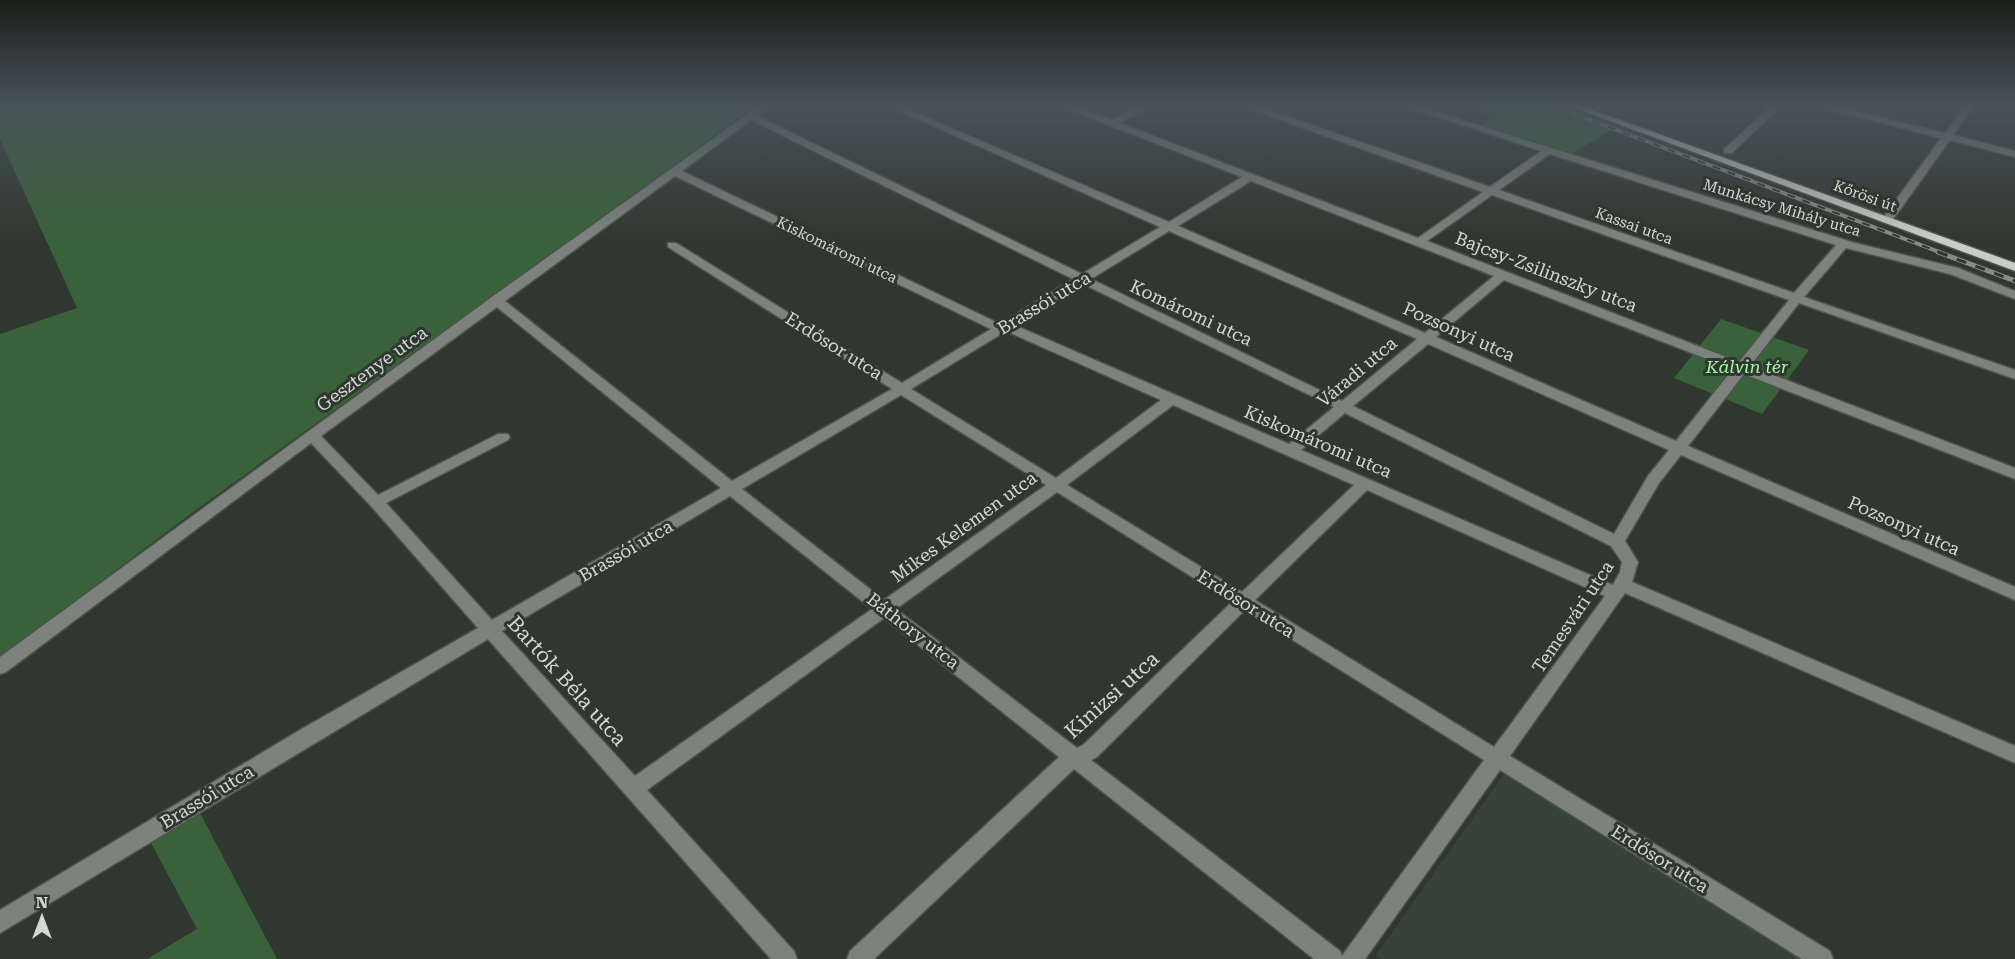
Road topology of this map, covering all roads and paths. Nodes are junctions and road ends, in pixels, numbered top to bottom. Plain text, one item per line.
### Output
1 (705, 149) edge
2 (814, 149) edge
3 (991, 149) edge
4 (1178, 149) edge
5 (1371, 149) edge
6 (1545, 149) edge
7 (1692, 149) edge
8 (1730, 149) edge
9 (1938, 149) edge
10 (1995, 149) edge
11 (1549, 150) junction
12 (1728, 151) dead end
13 (2015, 154) edge
14 (674, 171) junction
15 (1250, 177) junction
16 (1491, 191) junction
17 (1887, 220) junction
18 (1170, 226) junction
19 (1419, 242) junction
20 (1844, 243) junction
21 (672, 245) dead end
22 (2015, 267) edge
23 (1503, 275) junction
24 (1081, 280) junction
25 (2015, 295) edge
26 (1797, 298) junction
27 (496, 300) junction
28 (1003, 327) junction
29 (1426, 338) junction
30 (1742, 368) junction
31 (2015, 375) edge
32 (901, 389) junction
33 (1170, 400) junction
34 (1345, 406) junction
35 (312, 435) junction
36 (503, 437) dead end
37 (1679, 448) junction
38 (1290, 451) junction
39 (2015, 474) edge
40 (1365, 483) junction
41 (1058, 484) junction
42 (733, 488) junction
43 (376, 502) junction
44 (1617, 542) junction
45 (1619, 589) junction
46 (2015, 594) edge
47 (1243, 602) junction
48 (885, 609) junction
49 (490, 630) junction
50 (0, 667) edge
51 (2015, 755) edge
52 (1497, 757) junction
53 (1074, 759) junction
54 (634, 788) junction
55 (0, 922) edge
56 (1357, 957) edge
57 (786, 959) edge
58 (858, 959) edge
59 (1332, 959) edge
60 (1822, 959) edge

1 - 14 street, Gesztenye utca
2 - 24 street, Komáromi utca
3 - 18 street, Pozsonyi utca
4 - 15 street, Bajcsy-Zsilinszky utca
5 - 16 street, Kassai utca
6 - 11 street, Munkácsy Mihály utca
7 - 17 main road, Kőrösi út
8 - 12 street
9 - 17 street
10 - 13 street
11 - 16 street
11 - 20 street, Munkácsy Mihály utca
14 - 27 street, Gesztenye utca
14 - 28 street, Kiskomáromi utca
15 - 18 street, Brassói utca
15 - 19 street, Bajcsy-Zsilinszky utca
16 - 19 street
16 - 26 street, Kassai utca
17 - 22 main road, Kőrösi út
18 - 24 street, Brassói utca
18 - 29 street, Pozsonyi utca
19 - 23 street, Bajcsy-Zsilinszky utca
20 - 25 street, Munkácsy Mihály utca
20 - 26 street, Temesvári utca
21 - 32 street, Erdősor utca
23 - 29 street, Váradi utca
23 - 30 street, Bajcsy-Zsilinszky utca
24 - 28 street, Brassói utca
24 - 34 street, Komáromi utca
26 - 30 street, Temesvári utca
26 - 31 street, Kassai utca
27 - 35 street, Gesztenye utca
27 - 42 street, Báthory utca
28 - 32 street, Brassói utca
28 - 33 street, Kiskomáromi utca
29 - 34 street, Váradi utca
29 - 37 street, Pozsonyi utca
30 - 37 street, Temesvári utca
30 - 39 street, Bajcsy-Zsilinszky utca
32 - 41 street, Erdősor utca
32 - 42 street, Brassói utca
33 - 38 street, Kiskomáromi utca
33 - 41 street, Mikes Kelemen utca
34 - 38 street, Váradi utca
34 - 44 street, Komáromi utca
35 - 43 street, Bartók Béla utca
35 - 50 street, Gesztenye utca
36 - 43 street
37 - 44 street, Temesvári utca
37 - 46 street, Pozsonyi utca
38 - 40 street, Kiskomáromi utca
40 - 45 street, Kiskomáromi utca
40 - 47 street, Kinizsi utca
41 - 47 street, Erdősor utca
41 - 48 street, Mikes Kelemen utca
42 - 48 street, Báthory utca
42 - 49 street, Brassói utca
43 - 49 street, Bartók Béla utca
44 - 45 street, Temesvári utca
45 - 51 street, Kiskomáromi utca
45 - 52 street, Temesvári utca
47 - 52 street, Erdősor utca
47 - 53 street, Kinizsi utca
48 - 53 street, Báthory utca
48 - 54 street, Mikes Kelemen utca
49 - 54 street, Bartók Béla utca
49 - 55 street, Brassói utca
52 - 56 street, Temesvári utca
52 - 60 street, Erdősor utca
53 - 58 street, Kinizsi utca
53 - 59 street, Báthory utca
54 - 57 street, Bartók Béla utca

